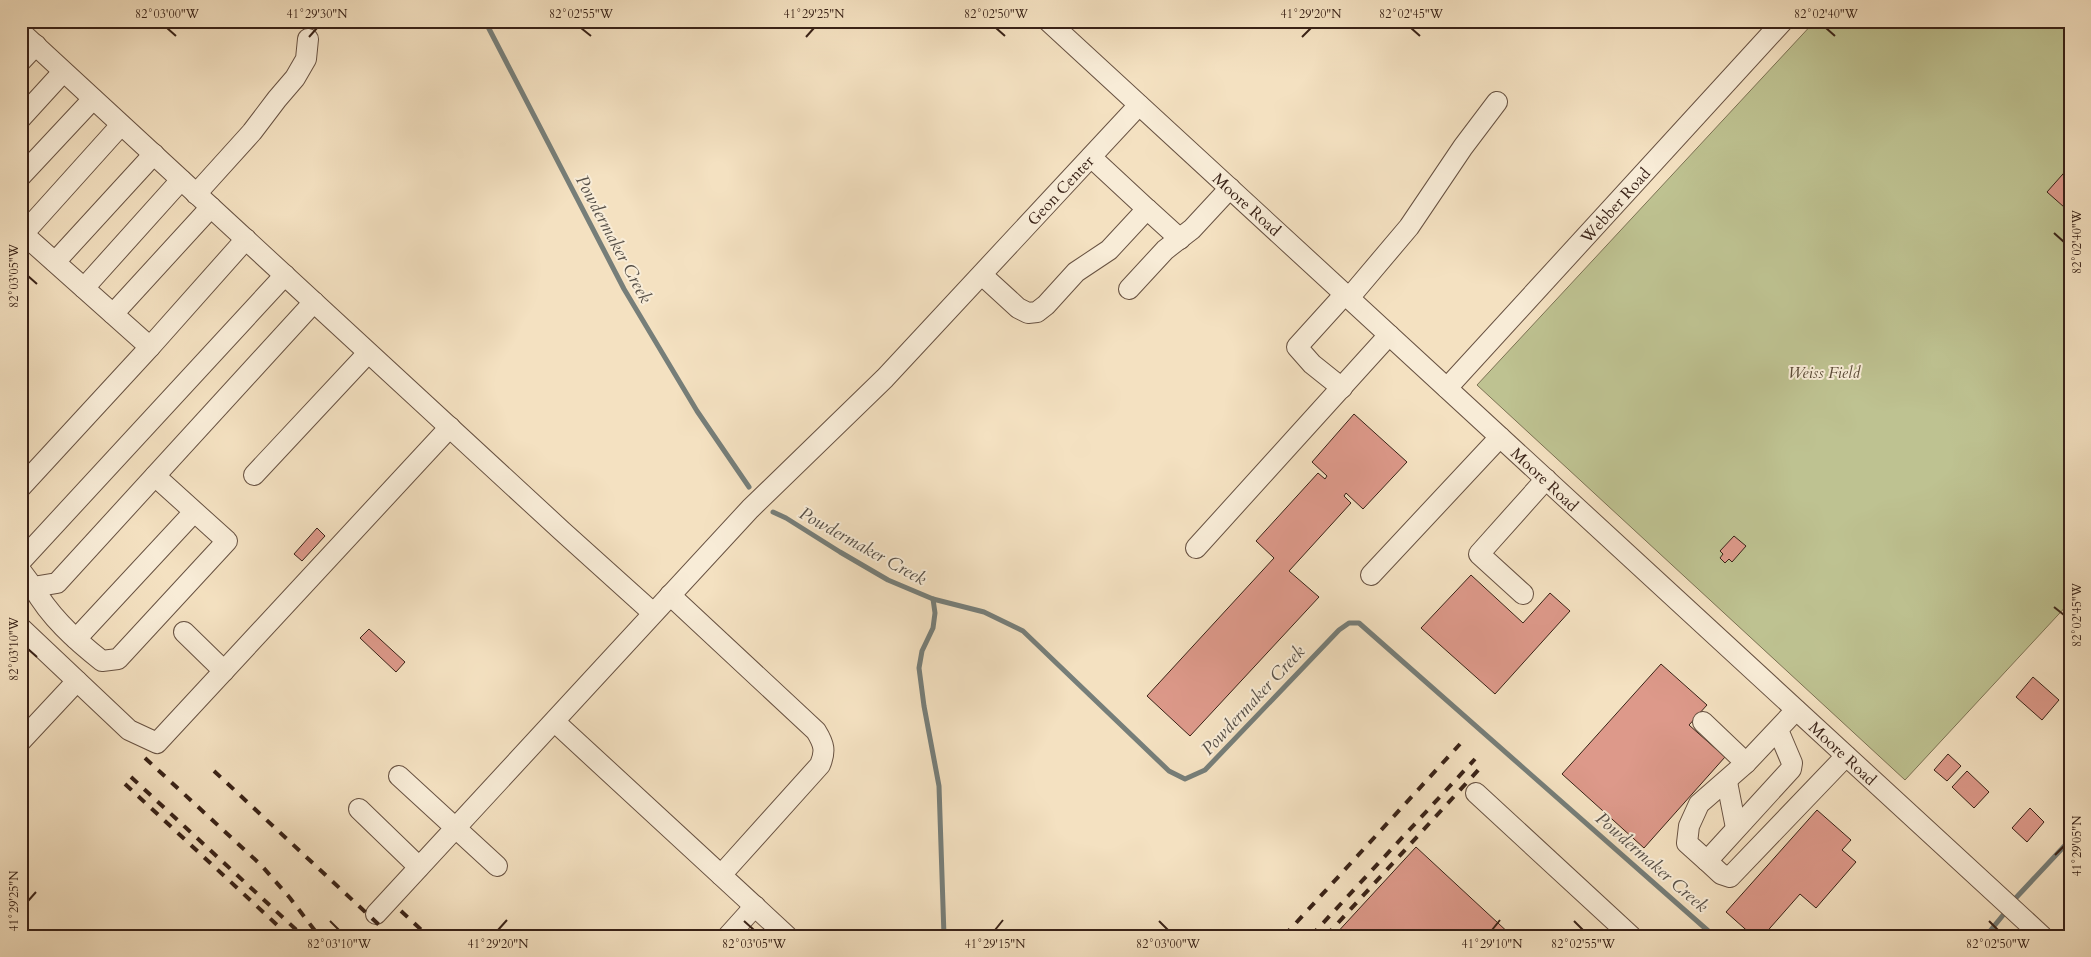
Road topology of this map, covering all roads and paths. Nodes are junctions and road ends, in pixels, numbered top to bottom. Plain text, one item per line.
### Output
1 (1048, 21) edge
2 (1783, 21) edge
3 (29, 39) edge
4 (308, 39) dead end
5 (21, 61) edge
6 (63, 72) junction
7 (92, 99) junction
8 (1497, 102) dead end
9 (1139, 105) junction
10 (21, 118) edge
11 (121, 125) junction
12 (154, 154) junction
13 (1091, 157) junction
14 (21, 176) edge
15 (1230, 188) junction
16 (196, 194) junction
17 (1147, 209) junction
18 (22, 233) edge
19 (246, 239) junction
20 (1180, 239) junction
21 (55, 262) junction
22 (284, 274) junction
23 (982, 275) junction
24 (84, 288) junction
25 (1130, 289) dead end
26 (1347, 296) junction
27 (314, 302) junction
28 (113, 314) junction
29 (1390, 335) junction
30 (150, 347) junction
31 (368, 353) junction
32 (1342, 388) junction
33 (1447, 388) junction
34 (450, 427) junction
35 (1500, 437) junction
36 (254, 475) dead end
37 (155, 476) junction
38 (1546, 479) junction
39 (21, 487) edge
40 (194, 512) junction
41 (1196, 548) dead end
42 (21, 561) edge
43 (1371, 575) dead end
44 (27, 579) edge
45 (1523, 594) dead end
46 (670, 595) junction
47 (652, 613) junction
48 (21, 628) edge
49 (184, 632) dead end
50 (76, 639) junction
51 (224, 670) junction
52 (77, 681) junction
53 (1796, 710) junction
54 (555, 722) junction
55 (1703, 722) dead end
56 (1778, 730) junction
57 (21, 741) edge
58 (1846, 756) junction
59 (1746, 763) junction
60 (399, 776) dead end
61 (1727, 782) junction
62 (1476, 793) dead end
63 (360, 809) dead end
64 (456, 828) junction
65 (1736, 828) junction
66 (1707, 861) junction
67 (497, 866) dead end
68 (419, 867) junction
69 (721, 875) junction
70 (755, 906) junction
71 (376, 914) dead end
72 (728, 936) edge
73 (787, 936) edge
74 (1631, 936) edge
75 (2042, 936) edge

1 - 9 street, Moore Road
2 - 33 street, Webber Road
3 - 5 street
3 - 6 street
4 - 16 street
6 - 7 street
6 - 10 street
7 - 11 street
7 - 14 street
8 - 26 street
9 - 13 street, Geon Center
9 - 15 street, Moore Road
11 - 12 street
11 - 18 street
12 - 16 street
12 - 21 street
13 - 17 street
13 - 23 street, Geon Center
15 - 20 street
15 - 26 street, Moore Road
16 - 19 street
16 - 24 street
16 - 28 street
17 - 20 street
17 - 23 street
18 - 21 street
19 - 22 street
19 - 30 street
20 - 25 street
21 - 24 street
22 - 27 street
22 - 42 street
23 - 46 street, Geon Center
24 - 28 street
26 - 29 street, Moore Road
26 - 32 street
27 - 31 street
27 - 37 street
28 - 30 street
29 - 32 street
29 - 33 street, Moore Road
30 - 39 street
31 - 34 street
31 - 36 street
32 - 41 street
33 - 35 street, Moore Road
34 - 47 street
34 - 51 street
35 - 38 street, Moore Road
35 - 43 street
37 - 40 street
37 - 44 street
38 - 45 street
38 - 53 street, Moore Road
40 - 50 street
40 - 50 street
44 - 50 street
46 - 47 street, Geon Center
46 - 69 street
47 - 54 street, Geon Center
48 - 52 street
49 - 51 street
51 - 52 street
52 - 57 street
53 - 56 street
53 - 58 street, Moore Road
54 - 64 street, Geon Center
54 - 69 street
55 - 59 street
56 - 59 street
56 - 65 street
58 - 66 street
58 - 75 street, Moore Road
59 - 61 street
60 - 64 street
61 - 65 street
61 - 66 street
62 - 74 street
63 - 68 street
64 - 67 street
64 - 68 street, Geon Center
65 - 66 street
68 - 71 street, Geon Center
69 - 70 street
70 - 72 street
70 - 73 street

